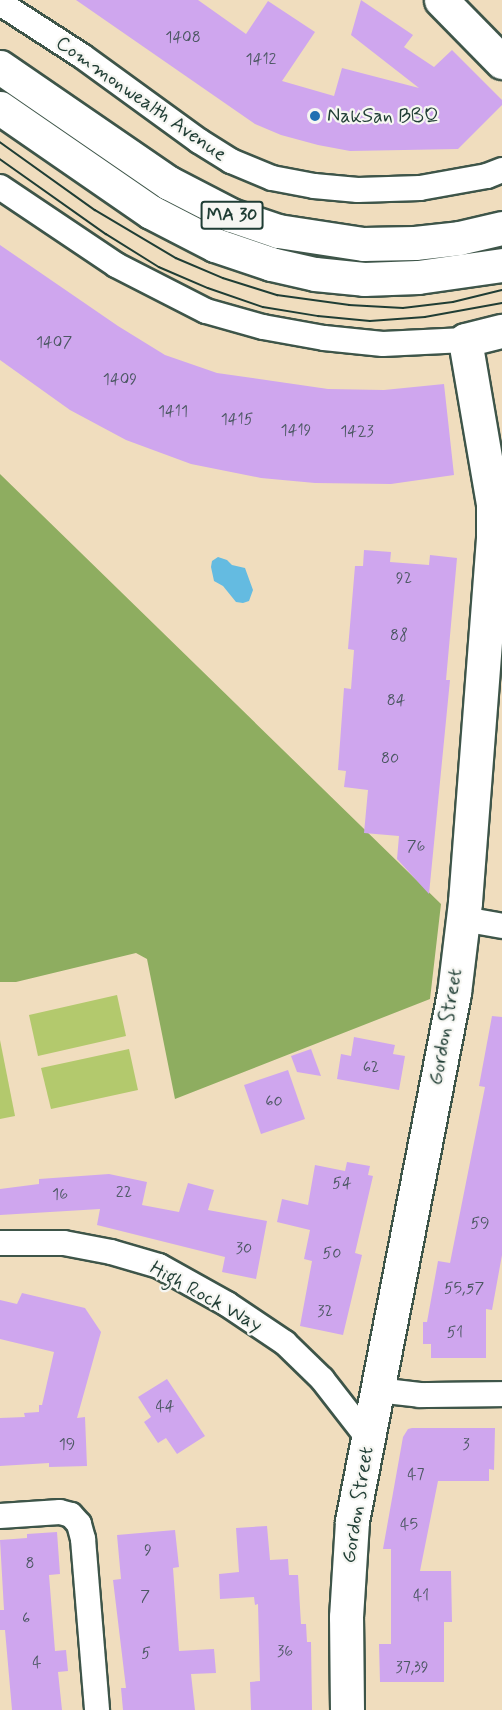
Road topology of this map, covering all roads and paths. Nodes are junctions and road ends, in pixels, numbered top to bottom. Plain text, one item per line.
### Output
1 (441, 0) edge
2 (0, 3) edge
3 (502, 62) edge
4 (0, 67) edge
5 (0, 108) edge
6 (502, 170) edge
7 (0, 187) edge
8 (502, 228) edge
9 (502, 265) edge
10 (502, 331) edge
11 (465, 340) junction
12 (463, 919) junction
13 (502, 926) edge
14 (0, 1243) edge
15 (377, 1390) junction
16 (502, 1394) edge
17 (368, 1438) junction
18 (0, 1516) edge
19 (97, 1710) edge
20 (347, 1710) edge

1 - 3 street
2 - 6 street, Commonwealth Avenue
4 - 8 street, MA 30
5 - 9 street, MA 30
7 - 11 street
10 - 11 street
11 - 12 street, Gordon Street
12 - 13 street
12 - 15 street, Gordon Street
14 - 17 street, High Rock Way
15 - 16 street
15 - 17 street, Gordon Street
17 - 20 street, Gordon Street
18 - 19 street

